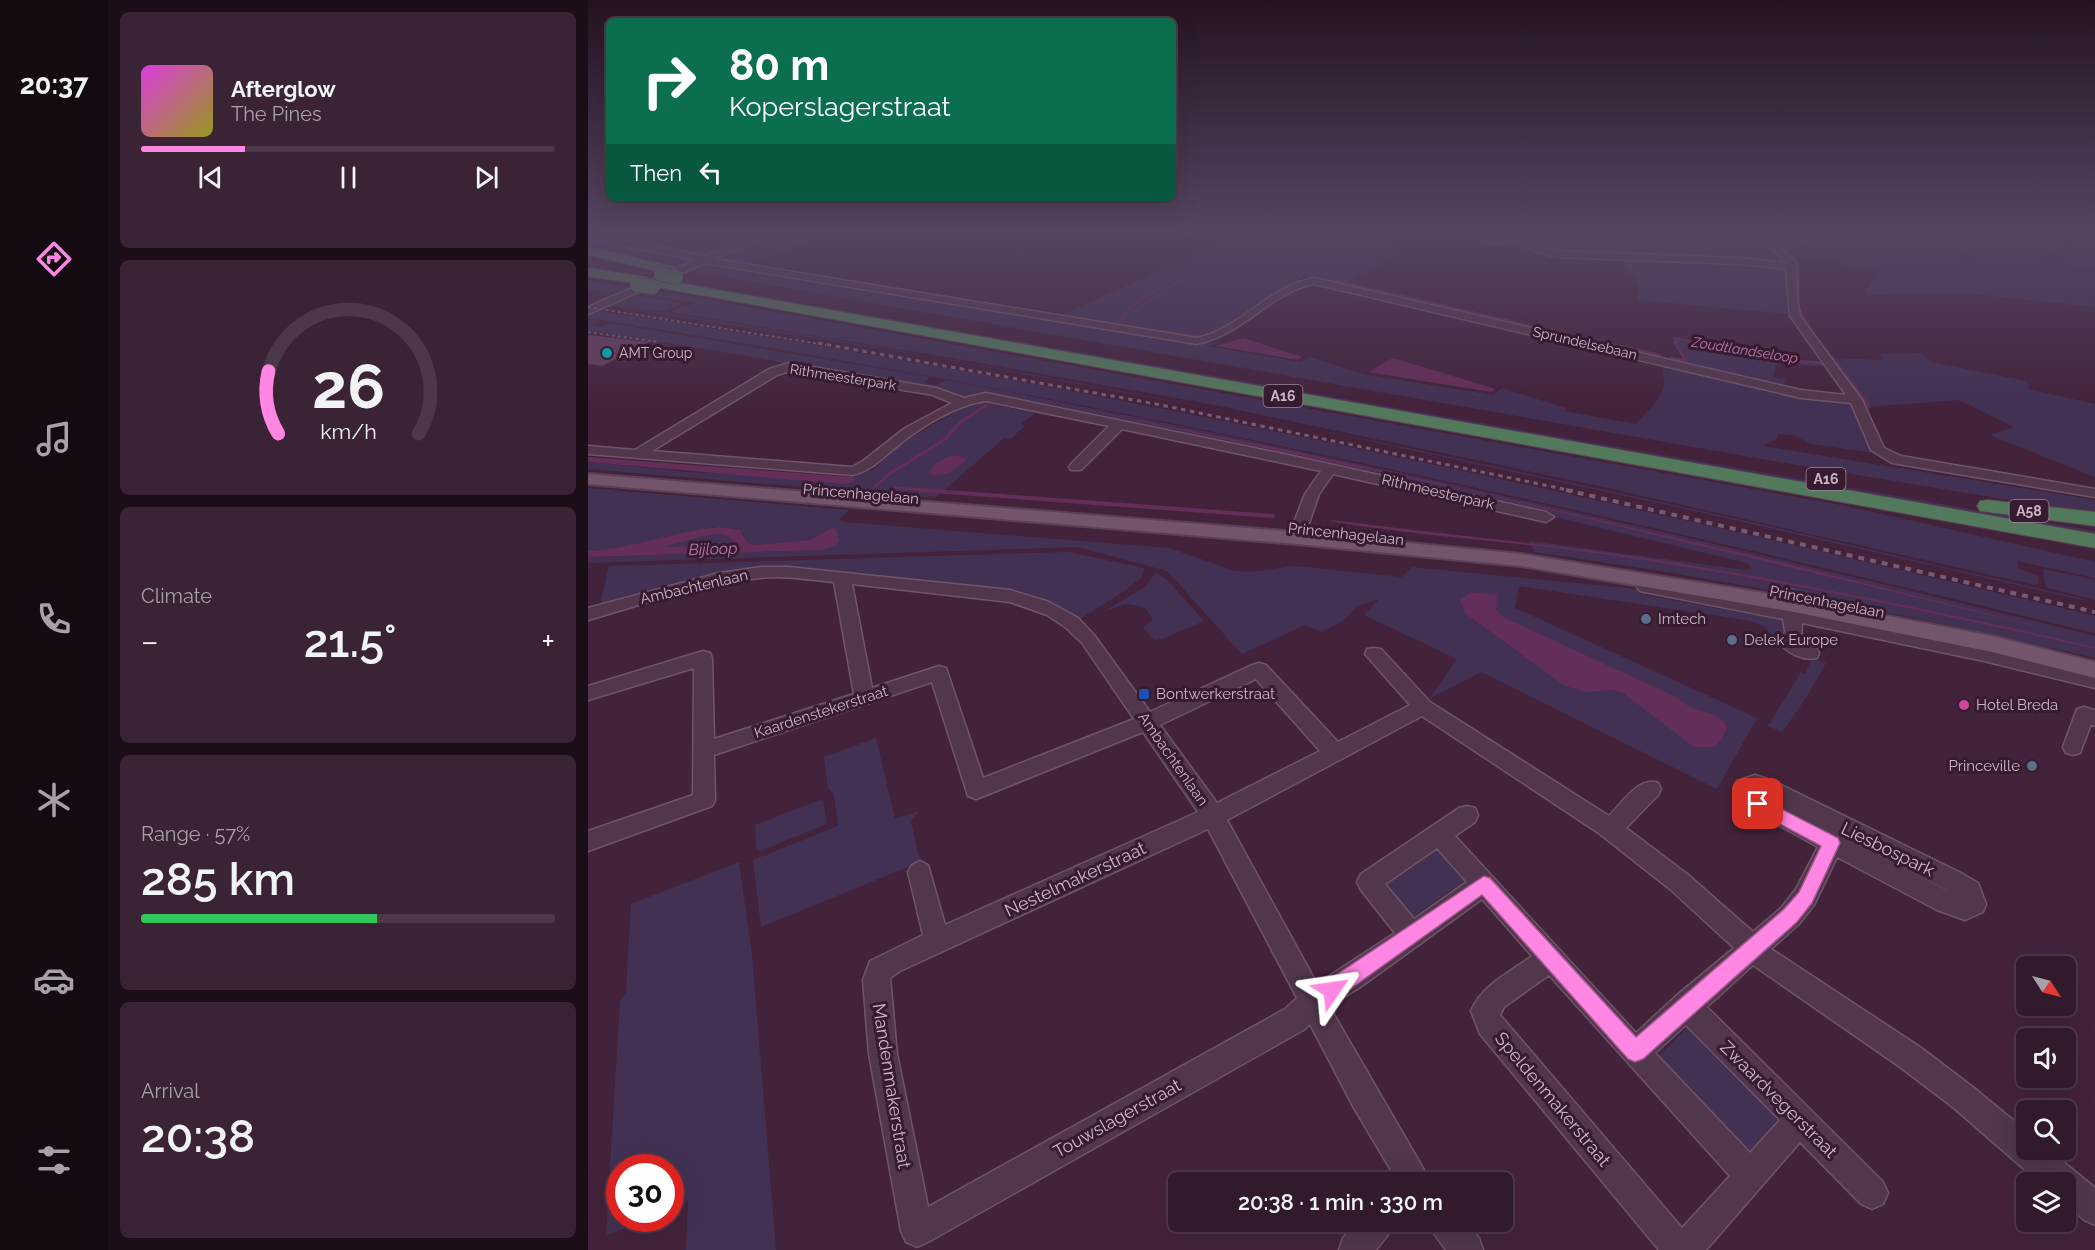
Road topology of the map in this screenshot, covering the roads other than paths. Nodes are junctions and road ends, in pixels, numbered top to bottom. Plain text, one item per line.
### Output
1 (637, 289) edge
2 (722, 289) edge
3 (722, 289) edge
4 (888, 289) edge
5 (1290, 289) edge
6 (1350, 289) edge
7 (1793, 289) edge
8 (588, 311) edge
9 (1856, 400) junction
10 (962, 402) junction
11 (1119, 424) junction
12 (588, 450) edge
13 (637, 454) junction
14 (1076, 467) dead end
15 (1330, 468) junction
16 (588, 471) edge
17 (588, 479) edge
18 (2095, 493) edge
19 (1839, 496) junction
20 (1964, 503) junction
21 (1546, 517) dead end
22 (2095, 519) edge
23 (2095, 526) edge
24 (1298, 533) junction
25 (2095, 541) edge
26 (2095, 557) edge
27 (842, 578) junction
28 (1646, 587) dead end
29 (1790, 604) junction
30 (588, 614) edge
31 (1810, 653) dead end
32 (1374, 654) dead end
33 (2095, 660) edge
34 (2095, 670) edge
35 (2095, 681) edge
36 (588, 693) edge
37 (864, 697) junction
38 (1423, 707) junction
39 (2095, 718) edge
40 (1147, 722) junction
41 (2073, 747) dead end
42 (703, 751) junction
43 (1335, 753) junction
44 (1650, 789) dead end
45 (1467, 815) dead end
46 (1213, 816) junction
47 (1611, 829) junction
48 (1439, 834) junction
49 (588, 841) edge
50 (1832, 843) junction
51 (920, 872) dead end
52 (1484, 884) junction
53 (1412, 935) junction
54 (937, 942) junction
55 (1753, 948) junction
56 (1551, 958) junction
57 (1314, 1000) junction
58 (1686, 1005) junction
59 (1635, 1052) junction
60 (1800, 1120) junction
61 (1408, 1172) edge
62 (2051, 1172) edge
63 (1750, 1175) junction
64 (1872, 1193) dead end
65 (2076, 1193) edge
66 (2095, 1209) edge
67 (917, 1230) joint
68 (1370, 1232) edge
69 (1453, 1232) edge
70 (1355, 1250) edge
71 (1467, 1250) edge
72 (1682, 1250) edge

1 - 8 street
2 - 19 highway, A16
3 - 20 highway, A16
4 - 5 street, Sprundelsebaan
6 - 9 street, Sprundelsebaan
7 - 9 street
9 - 18 street
10 - 11 street, Rithmeesterpark
10 - 13 street, Rithmeesterpark
10 - 13 street, Rithmeesterpark
11 - 14 street
11 - 15 street, Rithmeesterpark
12 - 13 street, Rithmeesterpark
15 - 21 street, Rithmeesterpark
15 - 24 street
16 - 24 main road, Princenhagelaan
17 - 24 main road, Princenhagelaan
19 - 25 highway, A16
19 - 26 highway, A16
20 - 22 highway, A58
20 - 23 highway, A16
24 - 29 main road, Princenhagelaan
27 - 30 street, Ambachtenlaan
27 - 37 street
27 - 40 street, Ambachtenlaan
28 - 29 street, Princenhagelaan
29 - 31 street, Princenhagelaan
29 - 33 main road, Princenhagelaan
29 - 34 main road, Princenhagelaan
29 - 35 street, Princenhagelaan
32 - 38 street
36 - 42 street
37 - 40 street, Kaardenstekerstraat
37 - 42 street, Kaardenstekerstraat
38 - 43 street, Nestelmakerstraat
38 - 47 street
39 - 41 street
40 - 43 street
40 - 46 street, Ambachtenlaan
42 - 49 street
43 - 46 street, Nestelmakerstraat
44 - 47 street
45 - 48 street
46 - 54 street, Nestelmakerstraat
46 - 57 street, Ambachtenlaan
47 - 55 street
48 - 52 street
48 - 53 street
50 - 50 street, Liesbospark
50 - 55 street, Liesbospark
51 - 54 street
52 - 53 street, Touwslagerstraat
52 - 56 street
53 - 57 street, Touwslagerstraat
54 - 67 street, Mandenmakerstraat
55 - 58 street
55 - 62 street
56 - 59 street
56 - 72 street, Speldenmakerstraat
57 - 61 street, Ambachtenlaan
57 - 67 street, Touwslagerstraat
58 - 59 street
58 - 60 street, Zwaardvegerstraat
59 - 63 street
60 - 63 street, Speldenmakerstraat
60 - 64 street, Zwaardvegerstraat
63 - 72 street, Speldenmakerstraat
65 - 66 street
68 - 70 street
69 - 71 street

